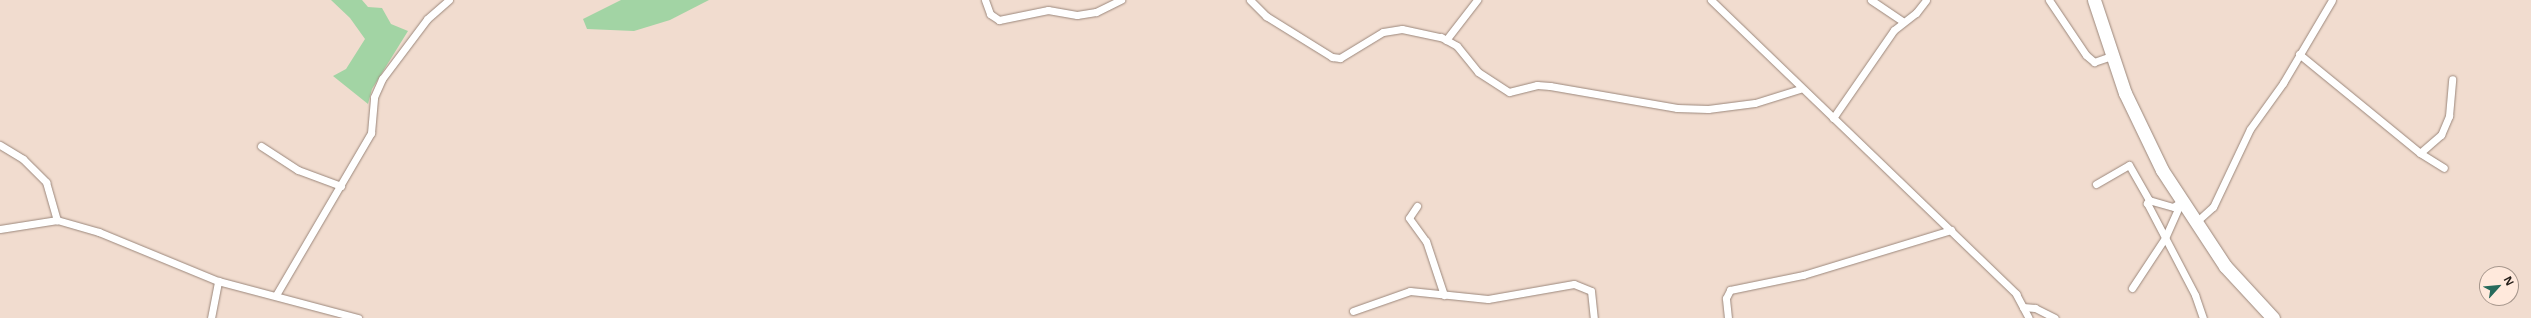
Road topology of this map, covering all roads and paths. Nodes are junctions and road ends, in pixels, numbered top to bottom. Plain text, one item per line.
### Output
1 (449, 0) edge
2 (985, 0) edge
3 (1121, 0) edge
4 (1250, 0) edge
5 (1477, 0) edge
6 (1711, 0) edge
7 (1872, 0) edge
8 (1926, 0) edge
9 (2049, 0) edge
10 (2094, 0) edge
11 (2332, 0) edge
12 (1902, 22) junction
13 (1446, 40) junction
14 (2299, 54) junction
15 (2111, 56) junction
16 (2452, 79) dead end
17 (1800, 89) junction
18 (1833, 118) junction
19 (0, 145) edge
20 (261, 146) dead end
21 (2420, 153) junction
22 (2444, 168) dead end
23 (2096, 184) dead end
24 (341, 186) junction
25 (2149, 200) junction
26 (2181, 202) junction
27 (1417, 206) dead end
28 (57, 220) junction
29 (2195, 224) junction
30 (0, 229) edge
31 (1951, 230) junction
32 (2165, 238) junction
33 (218, 281) junction
34 (2132, 288) dead end
35 (276, 295) junction
36 (1444, 295) junction
37 (2023, 307) junction
38 (1353, 311) dead end
39 (211, 318) edge
40 (358, 318) edge
41 (1594, 318) edge
42 (1728, 318) edge
43 (2029, 318) edge
44 (2055, 318) edge
45 (2202, 318) edge
46 (2273, 318) edge

1 - 24 street
2 - 3 street
4 - 13 street
5 - 13 street
6 - 17 street
7 - 12 street
8 - 12 street
9 - 15 street
10 - 15 highway
11 - 14 street
12 - 18 street
13 - 17 street
14 - 21 street
14 - 29 street
15 - 26 highway
16 - 21 street
17 - 18 street
18 - 31 street
19 - 28 street
20 - 24 street
21 - 22 street
23 - 25 street
24 - 35 street
25 - 26 street
25 - 32 street
26 - 29 highway
26 - 32 street
27 - 36 street
28 - 30 street
28 - 33 street
29 - 46 highway
31 - 37 street
31 - 42 street
32 - 34 street
32 - 45 street
33 - 35 street
33 - 39 street
35 - 40 street
36 - 38 street
36 - 41 street
37 - 43 street
37 - 44 street

